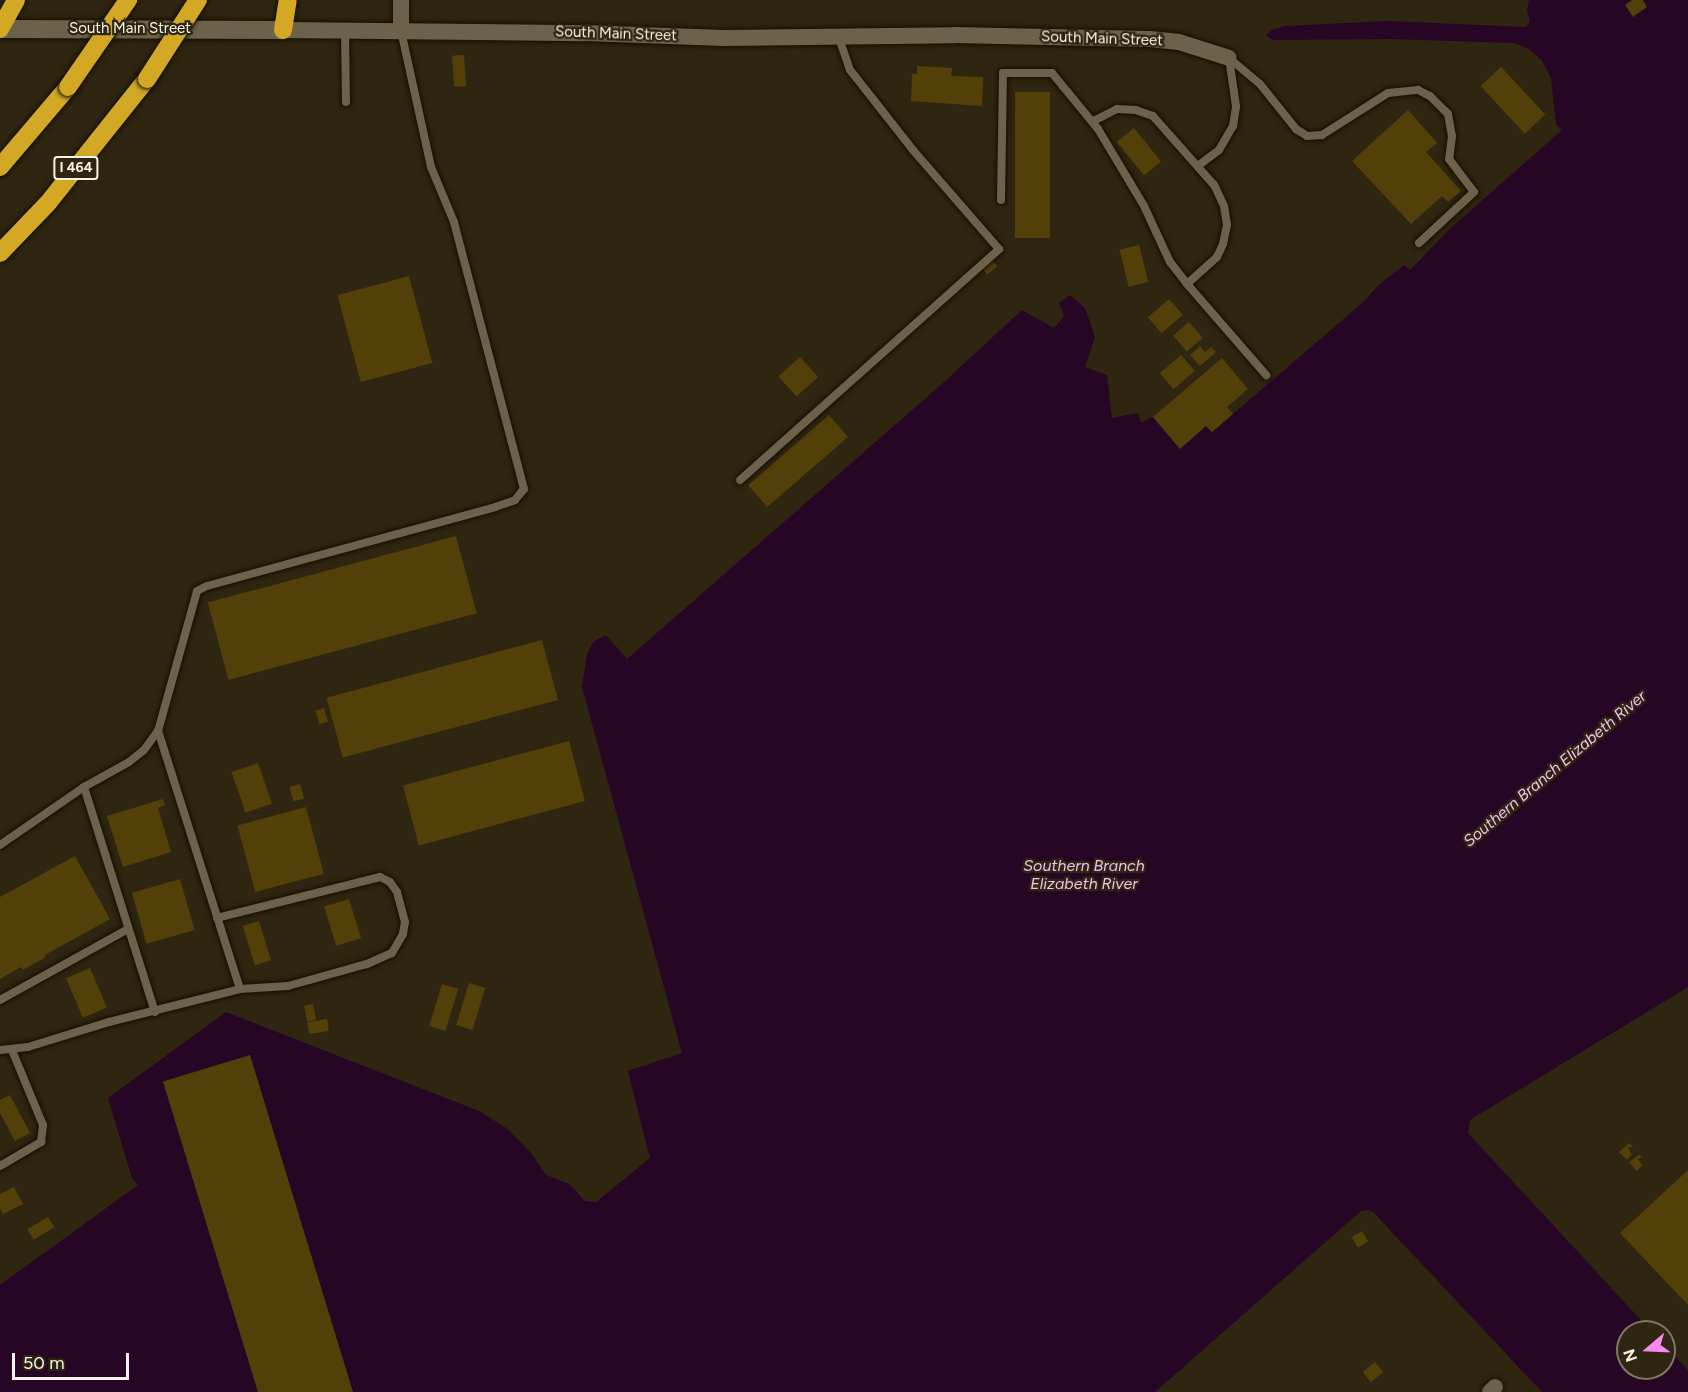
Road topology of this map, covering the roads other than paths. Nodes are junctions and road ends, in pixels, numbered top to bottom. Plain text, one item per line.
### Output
1 (16, 0) edge
2 (128, 0) edge
3 (198, 0) edge
4 (288, 0) edge
5 (402, 0) edge
6 (0, 29) edge
7 (283, 30) junction
8 (345, 31) junction
9 (401, 31) junction
10 (838, 36) junction
11 (1229, 58) junction
12 (346, 102) dead end
13 (1092, 122) junction
14 (1199, 165) junction
15 (0, 167) edge
16 (1001, 200) dead end
17 (1419, 243) dead end
18 (0, 253) edge
19 (1187, 284) junction
20 (1266, 375) dead end
21 (741, 480) dead end
22 (158, 731) junction
23 (84, 787) junction
24 (0, 845) edge
25 (217, 918) junction
26 (128, 929) junction
27 (240, 989) junction
28 (0, 1000) edge
29 (155, 1012) junction
30 (0, 1050) edge
31 (12, 1050) junction
32 (0, 1166) edge

1 - 6 highway
2 - 15 highway, bridge
3 - 18 highway, I 464, bridge
4 - 7 highway
5 - 9 street
6 - 7 street, South Main Street
7 - 8 street, South Main Street
8 - 9 street, South Main Street
8 - 12 lane
9 - 10 street, South Main Street
9 - 22 lane
10 - 11 street, South Main Street
10 - 21 lane
11 - 14 lane
11 - 17 lane
13 - 14 lane
13 - 16 lane
13 - 19 lane
14 - 19 lane
19 - 20 lane
22 - 23 lane
22 - 25 lane
23 - 24 lane
23 - 26 lane
25 - 27 lane
25 - 27 lane
26 - 28 lane
26 - 29 lane
27 - 29 lane
29 - 31 lane
30 - 31 lane
31 - 32 lane

